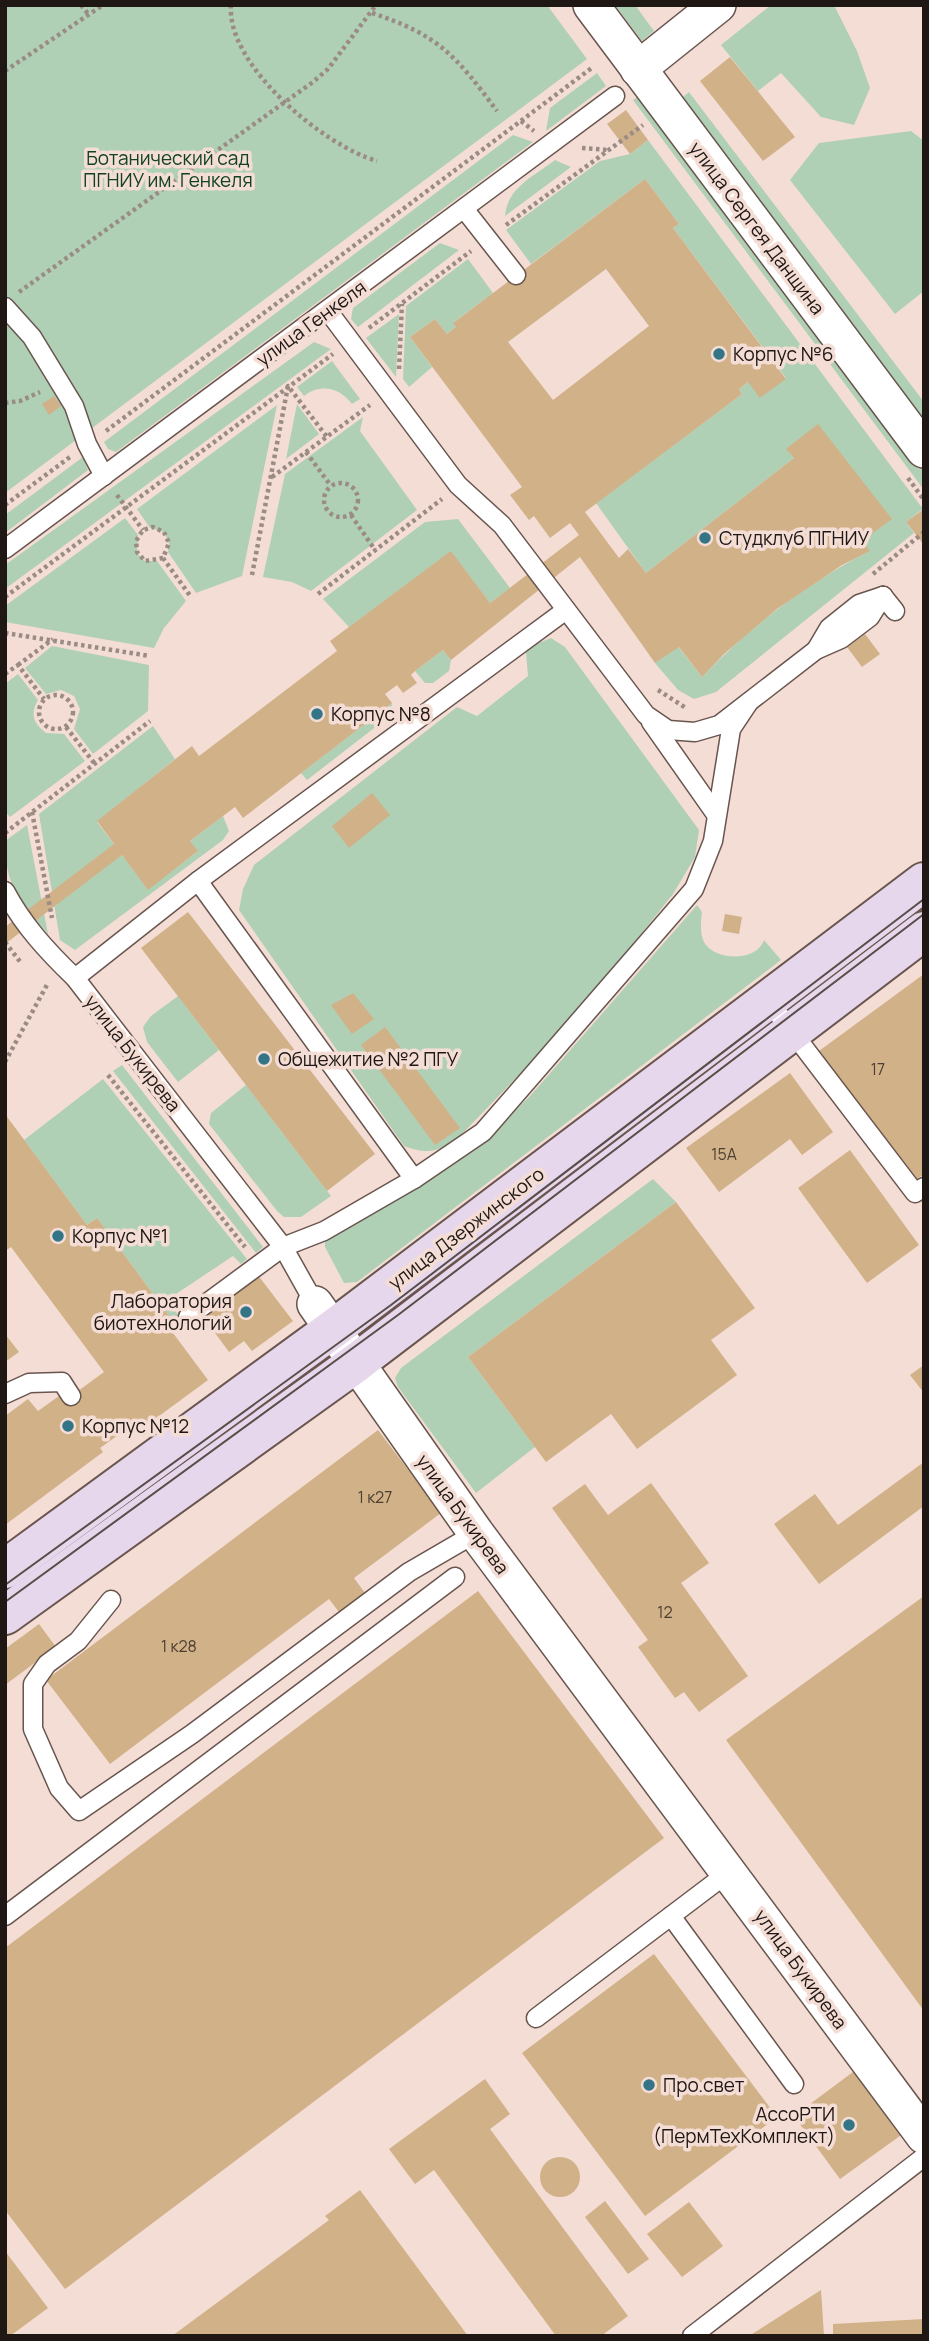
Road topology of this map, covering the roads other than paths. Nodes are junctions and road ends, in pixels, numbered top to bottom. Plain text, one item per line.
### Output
1 (591, 5) edge
2 (718, 5) edge
3 (638, 69) junction
4 (615, 96) dead end
5 (465, 210) junction
6 (516, 275) dead end
7 (11, 300) edge
8 (328, 311) junction
9 (924, 450) edge
10 (104, 475) junction
11 (5, 549) edge
12 (566, 610) junction
13 (895, 611) dead end
14 (749, 702) junction
15 (646, 715) junction
16 (715, 813) junction
17 (198, 881) junction
18 (924, 881) edge
19 (5, 891) edge
20 (924, 931) edge
21 (75, 978) junction
22 (767, 999) junction
23 (792, 1030) junction
24 (414, 1179) junction
25 (924, 1187) edge
26 (283, 1247) junction
27 (188, 1317) dead end
28 (324, 1317) junction
29 (356, 1363) junction
30 (5, 1394) edge
31 (71, 1396) dead end
32 (476, 1533) junction
33 (5, 1569) edge
34 (455, 1577) dead end
35 (111, 1600) dead end
36 (5, 1615) edge
37 (729, 1872) junction
38 (5, 1916) edge
39 (671, 1916) junction
40 (536, 2018) dead end
41 (794, 2084) dead end
42 (924, 2136) edge
43 (924, 2158) edge
44 (692, 2336) edge

1 - 3 street, улица Сергея Данщина
2 - 3 street
3 - 9 street, улица Сергея Данщина
4 - 5 lane, улица Генкеля
5 - 6 lane
5 - 8 lane, улица Генкеля
7 - 10 lane
8 - 10 lane, улица Генкеля
8 - 12 lane
10 - 11 lane, улица Генкеля
12 - 15 lane
12 - 17 lane
13 - 14 lane
14 - 15 lane
14 - 16 lane
15 - 16 lane
16 - 24 lane
17 - 21 lane
17 - 24 lane
18 - 22 main road, улица Дзержинского
19 - 21 lane, улица Букирева
20 - 23 main road, улица Дзержинского
21 - 26 lane, улица Букирева
22 - 23 lane
22 - 28 main road, улица Дзержинского
23 - 25 lane
23 - 29 main road, улица Дзержинского
24 - 26 lane
26 - 27 lane
26 - 28 lane, улица Букирева
28 - 29 street, улица Букирева
28 - 33 main road, улица Дзержинского
29 - 32 street, улица Букирева
29 - 36 main road, улица Дзержинского
30 - 31 lane
32 - 35 lane
32 - 37 street, улица Букирева
34 - 38 lane
37 - 39 lane
37 - 42 street, улица Букирева
39 - 40 lane
39 - 41 lane
43 - 44 lane

